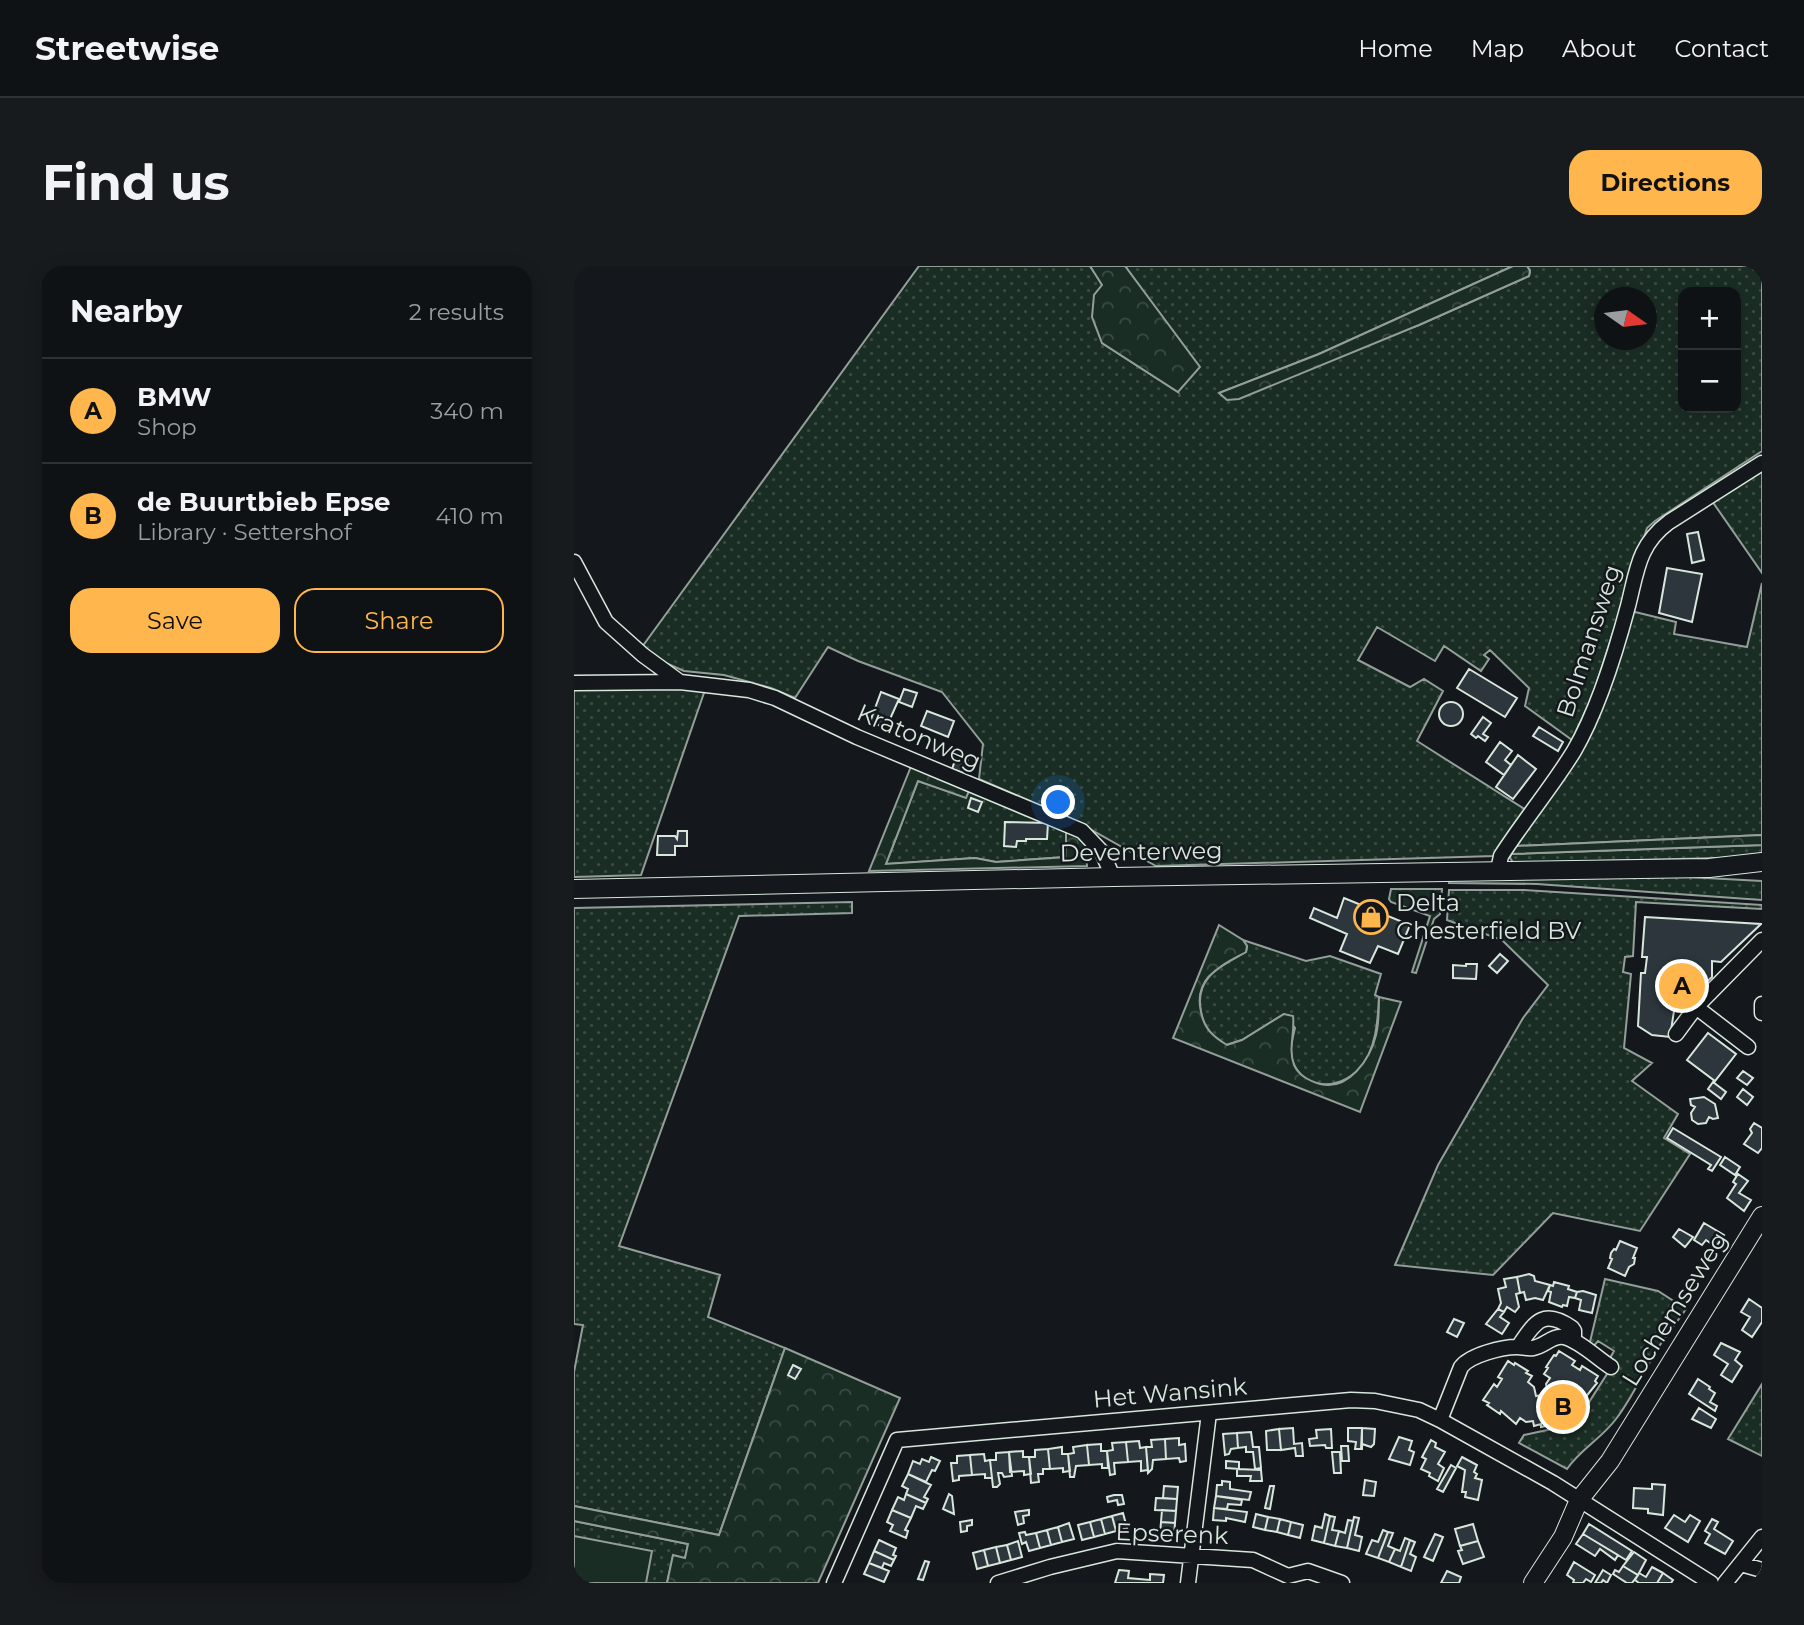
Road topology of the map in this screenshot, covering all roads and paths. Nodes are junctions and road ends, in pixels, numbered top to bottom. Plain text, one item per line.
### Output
1 (1762, 463) edge
2 (574, 562) edge
3 (680, 682) junction
4 (574, 683) edge
5 (1762, 862) edge
6 (1709, 868) junction
7 (1498, 870) junction
8 (1762, 873) edge
9 (1114, 877) junction
10 (574, 889) edge
11 (1762, 940) edge
12 (1762, 1003) edge
13 (1696, 1007) junction
14 (1762, 1013) edge
15 (1676, 1034) dead end
16 (1748, 1047) dead end
17 (1762, 1216) edge
18 (1574, 1341) junction
19 (1518, 1347) junction
20 (1611, 1367) dead end
21 (1209, 1413) junction
22 (1440, 1420) junction
23 (1574, 1496) junction
24 (1762, 1537) edge
25 (1192, 1555) junction
26 (1741, 1564) junction
27 (1762, 1570) edge
28 (1535, 1581) edge
29 (834, 1583) edge
30 (998, 1583) edge
31 (1188, 1583) edge
32 (1342, 1583) edge
33 (1711, 1583) edge
34 (1725, 1583) edge

1 - 7 street, Bolmansweg
2 - 3 street, Kratonweg
3 - 4 street, Kratonweg
3 - 9 street, Kratonweg
5 - 6 main road, Deventerweg
6 - 7 main road, Deventerweg
6 - 8 main road, Deventerweg
7 - 9 main road, Deventerweg
9 - 10 main road, Deventerweg
11 - 13 street
12 - 14 street
13 - 15 street
13 - 16 street
17 - 23 main road, Lochemseweg
18 - 19 street
18 - 19 street
18 - 20 street
19 - 22 street
21 - 22 street, Het Wansink
21 - 25 street
21 - 29 street, Het Wansink
22 - 23 street, Het Wansink
23 - 28 main road, Lochemseweg
23 - 33 street, Het Wansink
24 - 26 street
25 - 30 street, Epserenk
25 - 31 street
25 - 32 street, Epserenk
26 - 27 street
26 - 34 street

